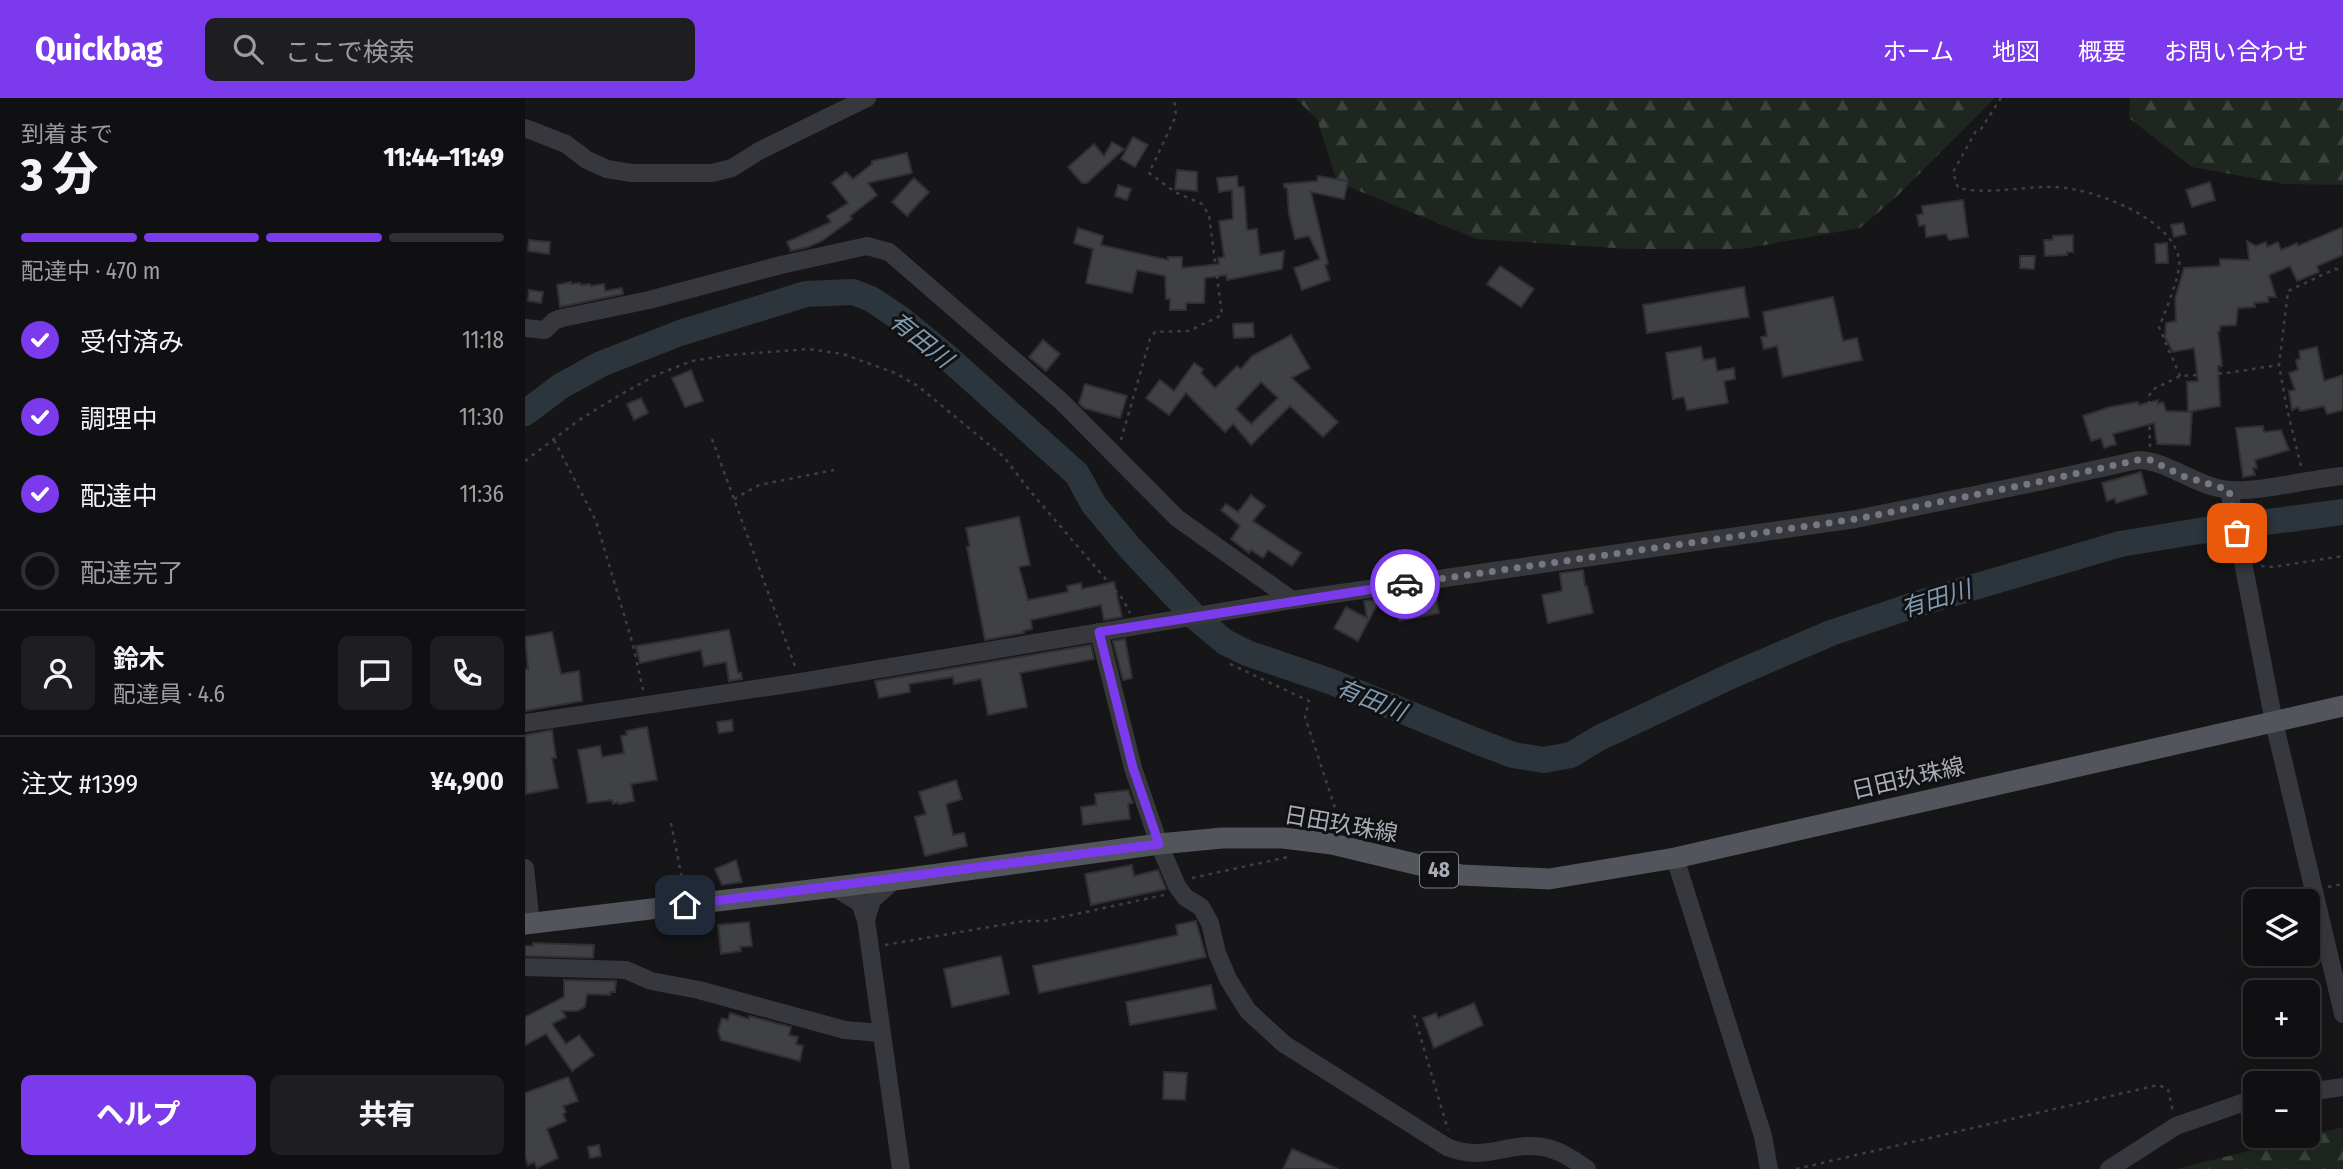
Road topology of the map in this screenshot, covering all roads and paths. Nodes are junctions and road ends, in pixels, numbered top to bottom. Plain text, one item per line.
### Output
1 (867, 98) edge
2 (1174, 98) edge
3 (2001, 98) edge
4 (525, 128) edge
5 (2343, 270) edge
6 (525, 328) edge
7 (2279, 365) junction
8 (2180, 376) junction
9 (712, 439) dead end
10 (554, 440) junction
11 (1117, 457) junction
12 (2150, 460) junction
13 (525, 461) edge
14 (834, 470) dead end
15 (2343, 476) edge
16 (2305, 480) junction
17 (2229, 490) junction
18 (734, 499) junction
19 (2343, 556) edge
20 (2243, 560) junction
21 (1286, 601) junction
22 (1140, 626) junction
23 (1099, 632) junction
24 (1230, 664) dead end
25 (801, 682) junction
26 (647, 703) junction
27 (2343, 706) edge
28 (2274, 722) junction
29 (525, 723) edge
30 (671, 824) dead end
31 (1159, 844) junction
32 (1348, 849) junction
33 (1291, 857) dead end
34 (1675, 858) junction
35 (525, 868) edge
36 (894, 880) junction
37 (834, 887) junction
38 (1179, 890) junction
39 (685, 895) dead end
40 (866, 920) junction
41 (528, 924) edge
42 (885, 944) dead end
43 (525, 967) edge
44 (2343, 1014) edge
45 (1414, 1015) dead end
46 (881, 1033) junction
47 (2343, 1087) edge
48 (2320, 1090) edge
49 (2243, 1103) edge
50 (2176, 1126) junction
51 (1453, 1150) junction
52 (1475, 1162) edge
53 (901, 1169) edge
54 (1587, 1169) edge
55 (1769, 1169) edge
56 (1796, 1169) edge
57 (2109, 1169) edge

1 - 4 street
2 - 11 path
3 - 8 path
5 - 7 path
6 - 11 street
7 - 8 path
7 - 16 path
8 - 12 path
9 - 18 path
10 - 13 path
10 - 22 path
10 - 26 path
11 - 21 street
12 - 17 street
12 - 21 street
14 - 18 path
15 - 16 street
16 - 17 street
17 - 20 street
18 - 25 path
19 - 20 path
20 - 28 street
21 - 22 street
22 - 23 street
23 - 25 street
23 - 31 street
24 - 32 path
25 - 26 street
26 - 29 street
27 - 28 main road, 日田玖珠線 / 48
28 - 34 main road, 日田玖珠線 / 48
28 - 44 street
30 - 39 path
31 - 32 main road, 日田玖珠線 / 48
31 - 36 main road, 日田玖珠線 / 48
31 - 38 street
32 - 34 main road, 日田玖珠線 / 48
33 - 38 path
34 - 55 street
35 - 41 street
36 - 37 main road, 日田玖珠線 / 48
36 - 40 street
37 - 40 street
37 - 41 main road, 日田玖珠線 / 48
38 - 42 path
38 - 51 street
40 - 46 street
43 - 46 street
45 - 51 path
46 - 53 street
47 - 48 street
49 - 50 street
50 - 56 path
50 - 57 street
51 - 52 street
52 - 54 street

